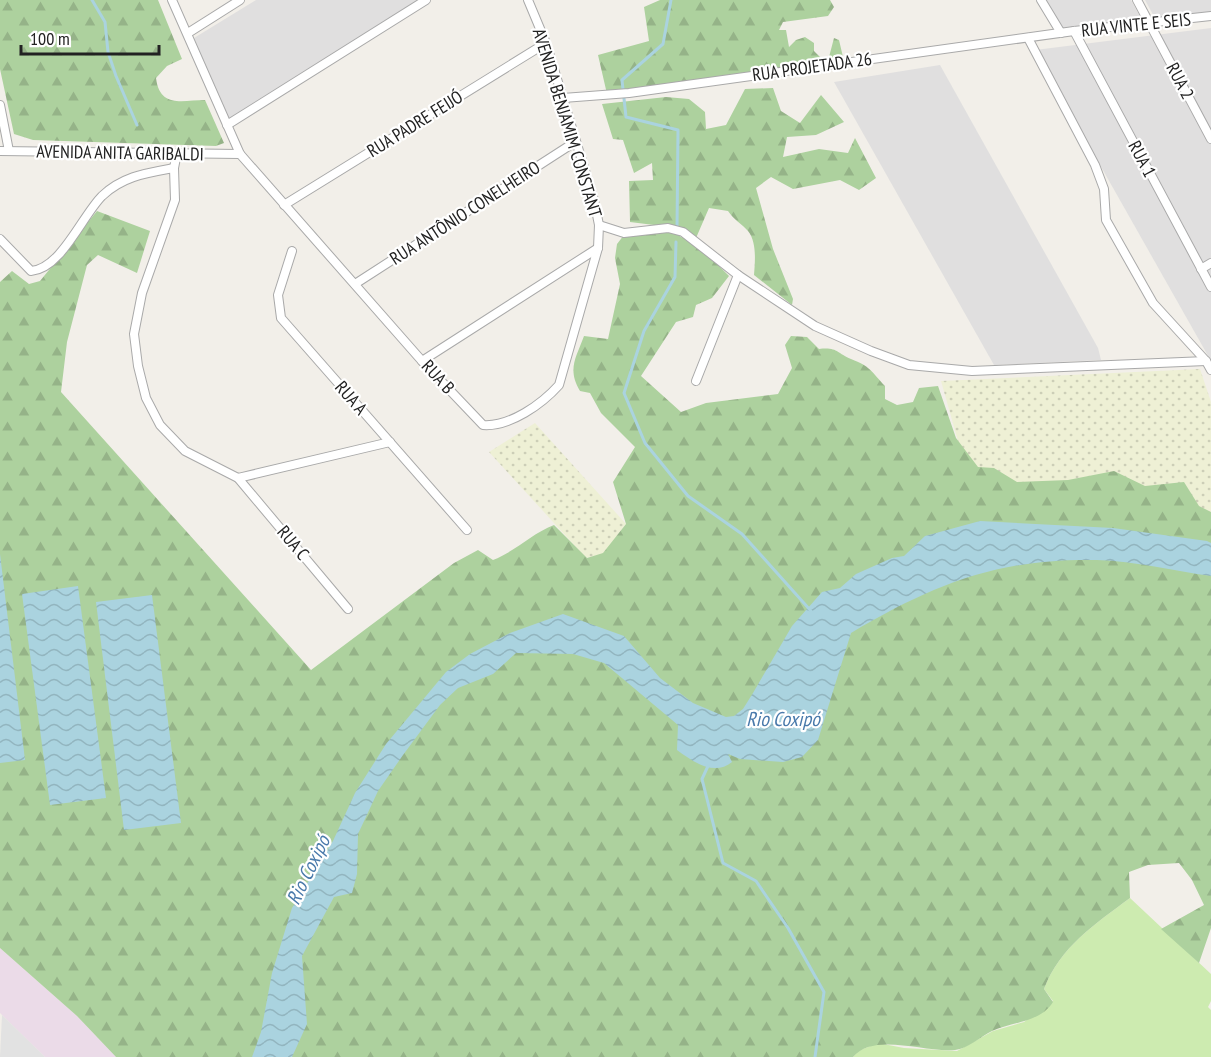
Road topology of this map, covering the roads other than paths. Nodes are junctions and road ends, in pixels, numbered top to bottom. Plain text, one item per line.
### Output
1 (172, 0) edge
2 (240, 0) edge
3 (426, 0) edge
4 (528, 0) edge
5 (1041, 0) edge
6 (1137, 0) edge
7 (1211, 16) edge
8 (1149, 22) junction
9 (1074, 31) junction
10 (188, 33) junction
11 (1060, 33) junction
12 (1028, 38) junction
13 (546, 43) junction
14 (562, 98) junction
15 (0, 105) edge
16 (227, 125) junction
17 (1211, 139) edge
18 (575, 142) junction
19 (5, 151) edge
20 (177, 153) junction
21 (240, 154) junction
22 (174, 168) junction
23 (284, 205) junction
24 (599, 225) junction
25 (0, 239) edge
26 (598, 248) junction
27 (292, 250) dead end
28 (1211, 263) edge
29 (1201, 269) junction
30 (738, 275) junction
31 (355, 284) junction
32 (1211, 287) edge
33 (422, 361) junction
34 (1206, 361) junction
35 (1211, 370) edge
36 (696, 381) dead end
37 (390, 442) junction
38 (238, 478) junction
39 (467, 530) dead end
40 (348, 609) dead end

1 - 10 street, RUA B
2 - 10 street
3 - 16 street
4 - 13 street, AVENIDA BENJAMIM CONSTANT
5 - 11 street
6 - 8 street, RUA 2
7 - 8 street, RUA VINTE E SEIS
8 - 9 street, RUA VINTE E SEIS
8 - 17 street, RUA 2
9 - 11 street, RUA VINTE E SEIS
9 - 29 street, RUA 1
10 - 16 street, RUA B
11 - 12 street, RUA PROJETADA 26
12 - 14 street, RUA PROJETADA 26
12 - 34 street
13 - 14 street, AVENIDA BENJAMIM CONSTANT
13 - 23 street, RUA PADRE FEIJÓ
14 - 18 street, AVENIDA BENJAMIM CONSTANT
15 - 19 street
16 - 21 street, RUA B
18 - 24 street, AVENIDA BENJAMIM CONSTANT
18 - 31 street, RUA ANTÔNIO CONELHEIRO
19 - 20 street, AVENIDA ANITA GARIBALDI
20 - 21 street, AVENIDA ANITA GARIBALDI
20 - 22 street
21 - 23 street, RUA B
22 - 25 street
22 - 38 street
23 - 31 street, RUA B
24 - 26 street, AVENIDA BENJAMIM CONSTANT
24 - 30 street
26 - 33 street
26 - 33 street, RUA B
27 - 37 street, RUA A
28 - 29 street
29 - 32 street, RUA 1
30 - 34 street
30 - 36 street
31 - 33 street, RUA B
34 - 35 street
37 - 38 street
37 - 39 street, RUA A
38 - 40 street, RUA C

